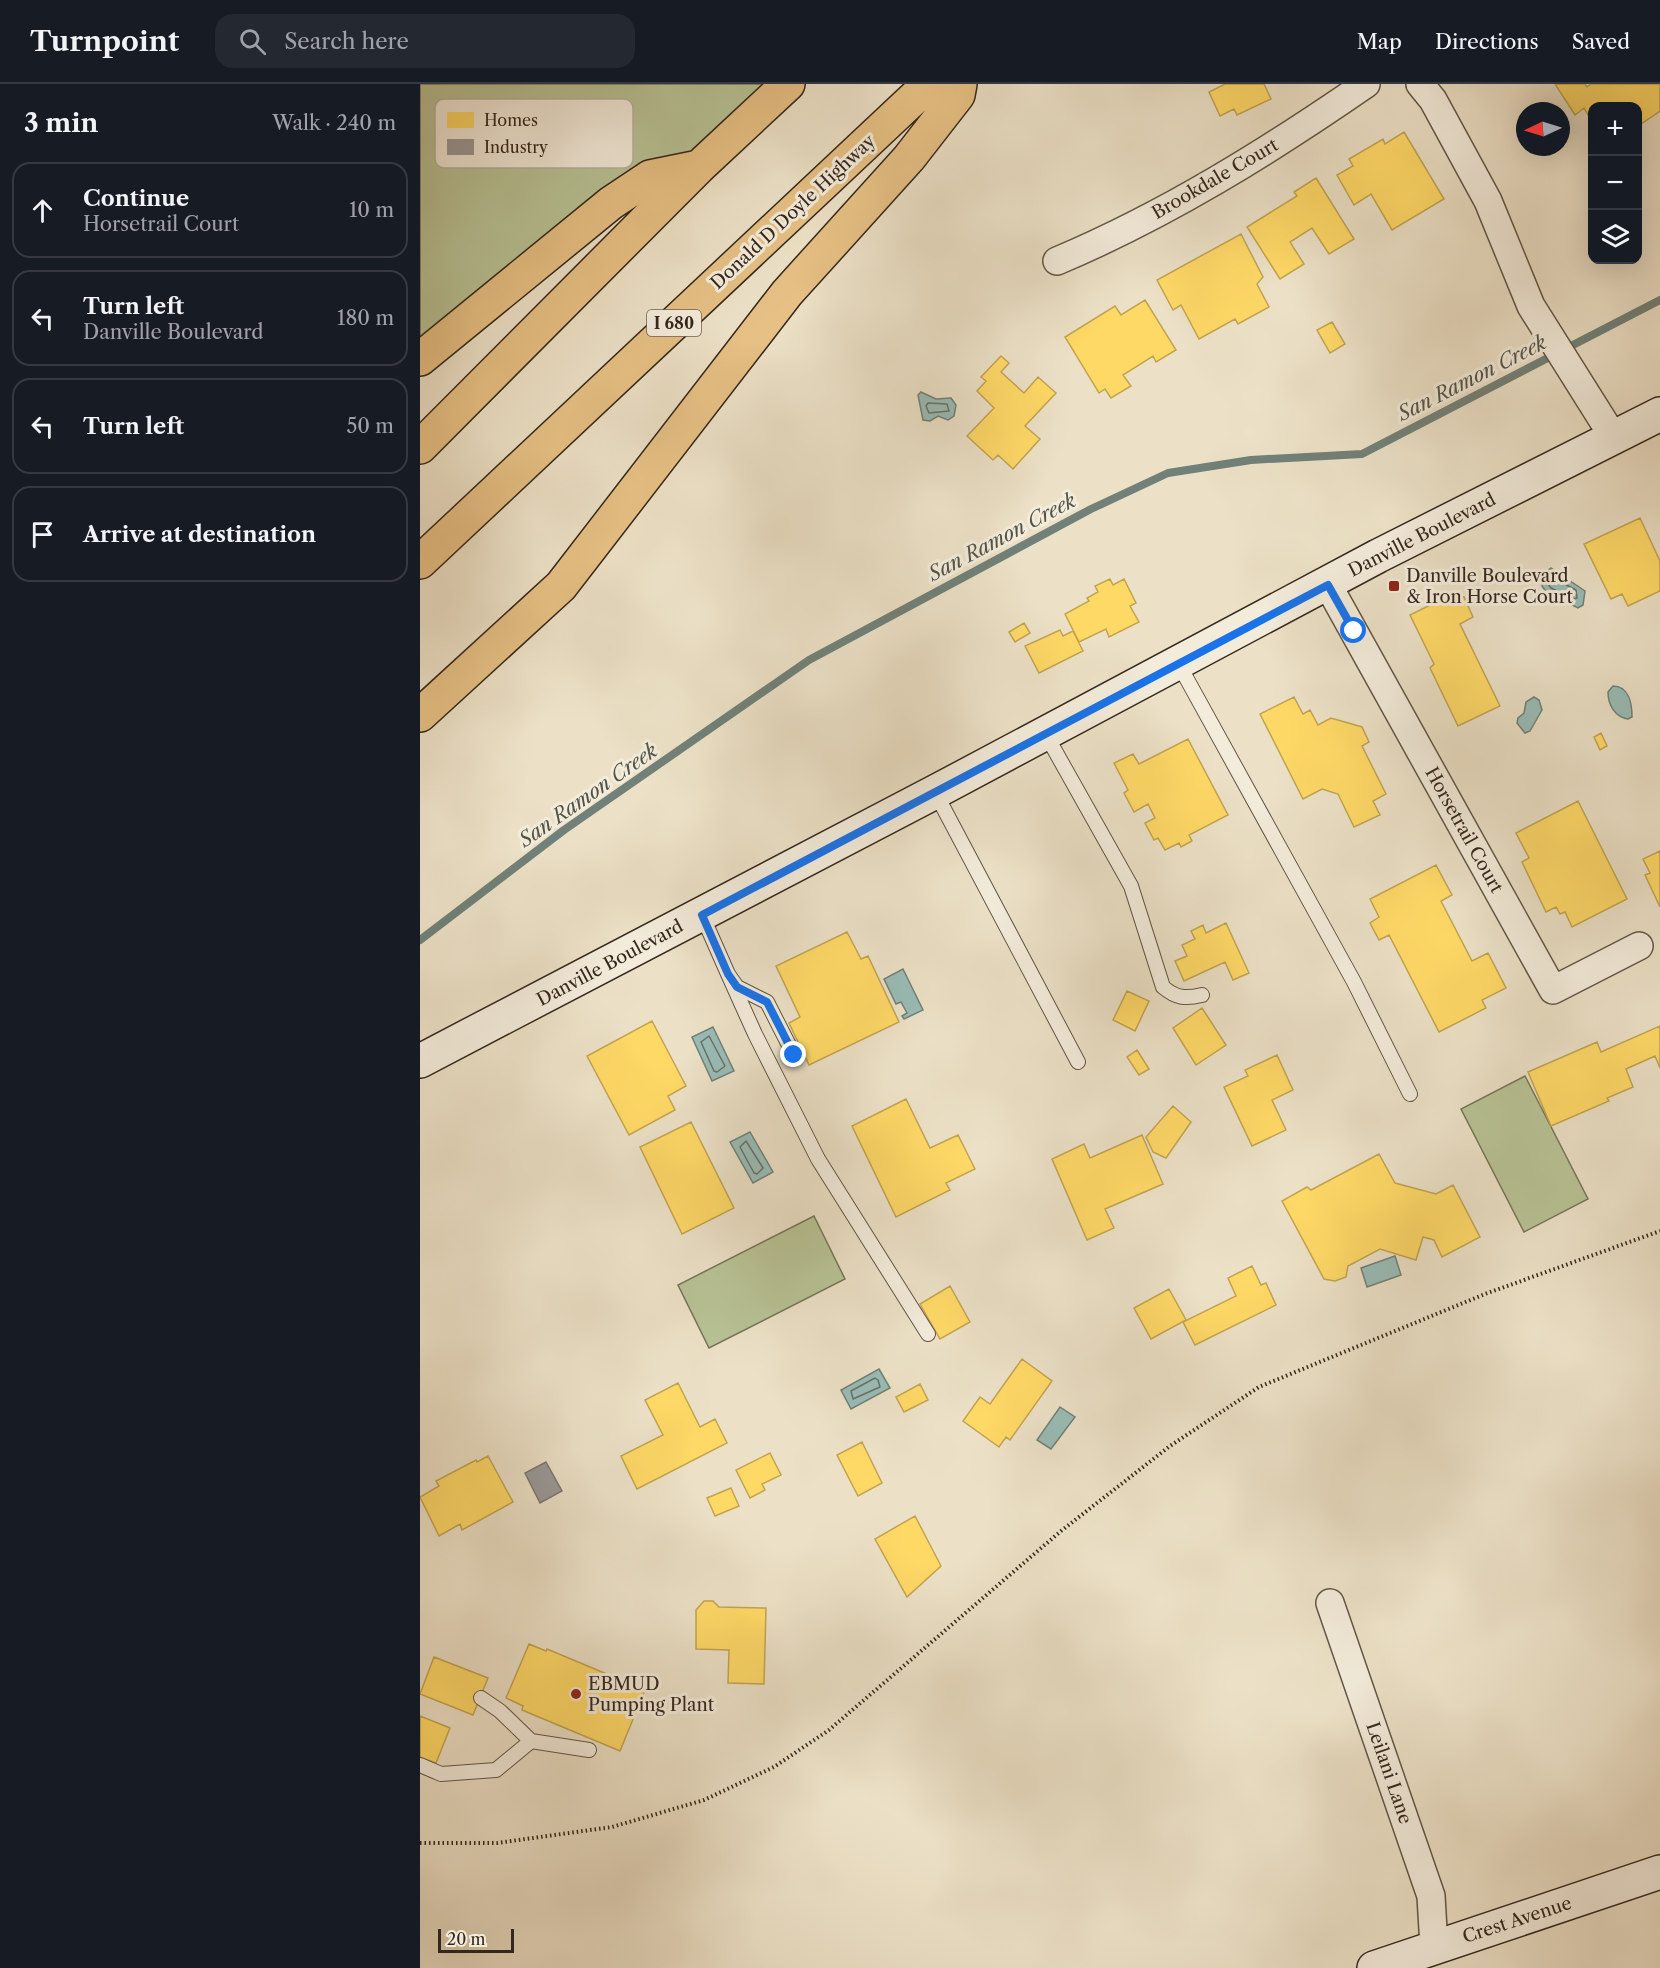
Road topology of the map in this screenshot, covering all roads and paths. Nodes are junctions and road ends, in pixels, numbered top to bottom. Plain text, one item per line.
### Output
1 (788, 84) edge
2 (929, 84) edge
3 (960, 84) edge
4 (1366, 84) edge
5 (1420, 84) edge
6 (699, 167) junction
7 (1058, 261) dead end
8 (420, 358) edge
9 (1660, 414) edge
10 (1614, 438) junction
11 (420, 447) edge
12 (420, 562) edge
13 (1328, 585) junction
14 (1178, 663) junction
15 (420, 715) edge
16 (1045, 733) junction
17 (935, 792) junction
18 (702, 915) junction
19 (1639, 946) dead end
20 (728, 974) junction
21 (1202, 995) dead end
22 (794, 1055) dead end
23 (420, 1061) edge
24 (1078, 1062) dead end
25 (1410, 1094) dead end
26 (1660, 1231) edge
27 (928, 1334) dead end
28 (1330, 1603) dead end
29 (482, 1698) dead end
30 (531, 1741) junction
31 (589, 1750) dead end
32 (420, 1765) edge
33 (420, 1843) edge
34 (1660, 1872) edge
35 (1438, 1958) edge
36 (1374, 1968) edge

1 - 6 highway
2 - 12 highway, Donald D Doyle Highway / I 680
3 - 15 highway
4 - 7 street, Brookdale Court
5 - 10 street
6 - 8 highway
6 - 11 highway
9 - 10 main road, Danville Boulevard
10 - 13 main road, Danville Boulevard
13 - 14 main road, Danville Boulevard
13 - 19 street, Horsetrail Court
14 - 16 main road, Danville Boulevard
14 - 25 lane
16 - 17 main road, Danville Boulevard
16 - 21 lane
17 - 18 main road, Danville Boulevard
17 - 24 lane
18 - 20 lane
18 - 23 main road, Danville Boulevard
20 - 22 lane
20 - 27 lane
26 - 33 path
28 - 35 street, Leilani Lane
29 - 30 lane
30 - 31 lane
30 - 32 lane
34 - 35 main road, Crest Avenue
35 - 36 main road, Crest Avenue

